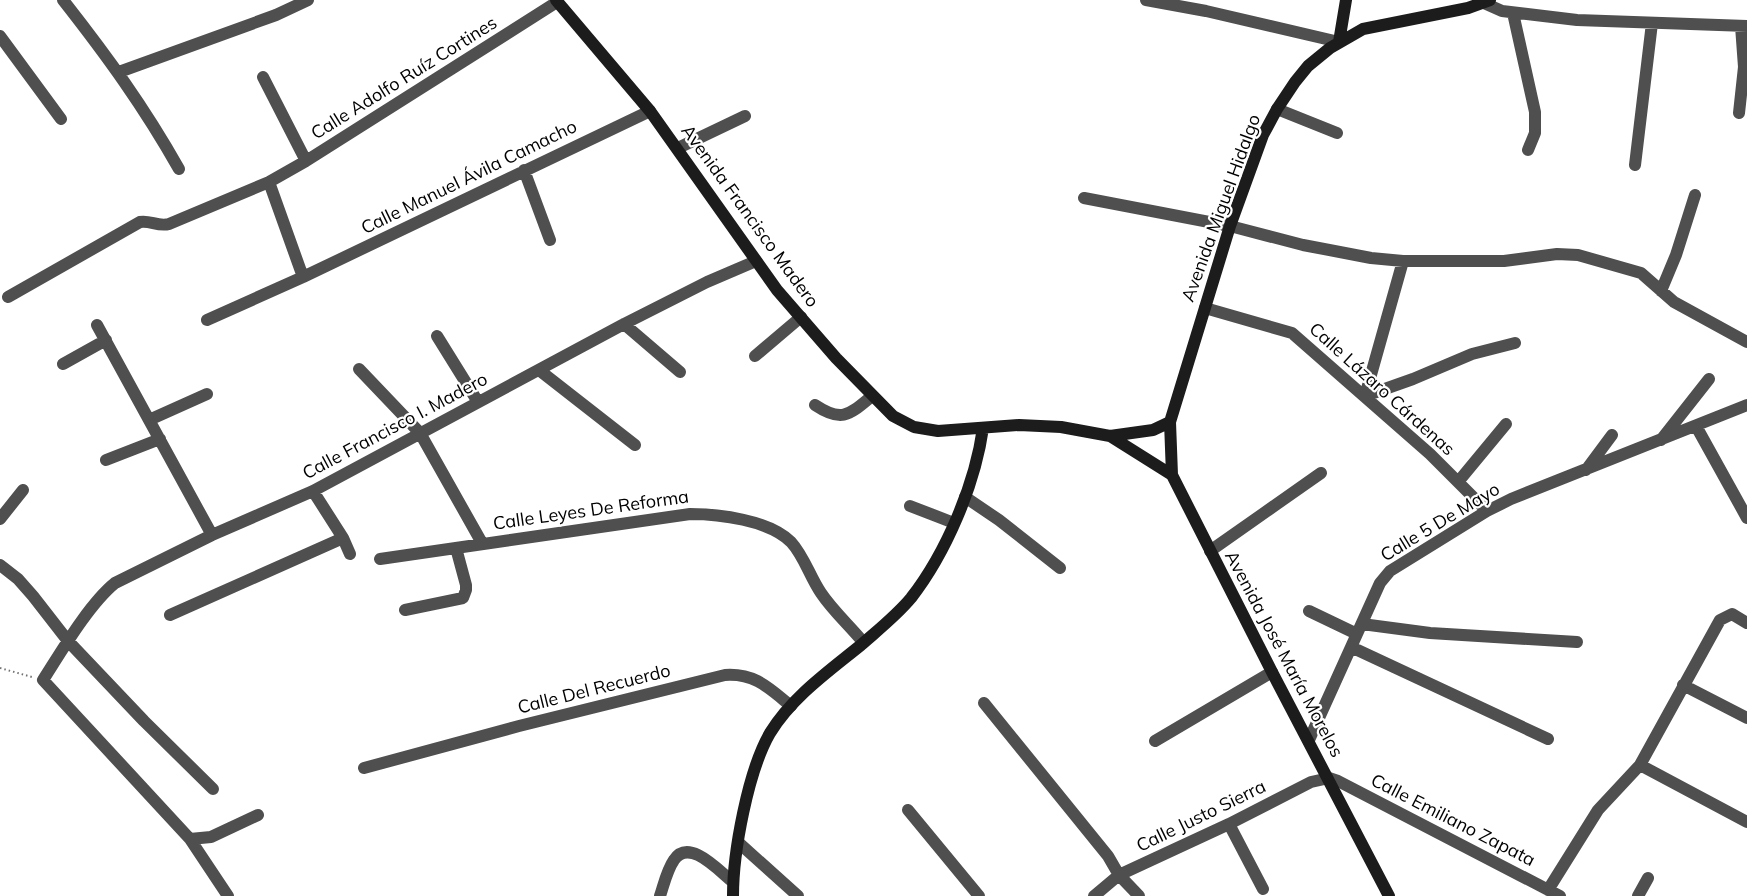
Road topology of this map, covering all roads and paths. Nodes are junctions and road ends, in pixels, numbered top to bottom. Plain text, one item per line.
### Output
1 (63, 0) edge
2 (308, 0) edge
3 (1146, 0) edge
4 (1346, 0) edge
5 (556, 1) edge
6 (1487, 1) edge
7 (1513, 14) junction
8 (1652, 23) junction
9 (1744, 26) edge
10 (0, 36) edge
11 (1339, 42) junction
12 (119, 72) junction
13 (263, 77) dead end
14 (1276, 109) junction
15 (650, 111) junction
16 (1739, 113) dead end
17 (745, 116) dead end
18 (61, 119) dead end
19 (1337, 133) dead end
20 (678, 148) junction
21 (1528, 150) dead end
22 (306, 161) junction
23 (1635, 165) dead end
24 (179, 169) dead end
25 (524, 170) junction
26 (269, 182) junction
27 (1695, 195) dead end
28 (1084, 198) dead end
29 (1230, 226) junction
30 (549, 240) dead end
31 (756, 261) junction
32 (1403, 261) junction
33 (303, 277) junction
34 (1661, 291) junction
35 (8, 297) dead end
36 (1204, 309) junction
37 (801, 317) junction
38 (207, 320) dead end
39 (624, 324) junction
40 (97, 325) dead end
41 (437, 336) dead end
42 (106, 340) junction
43 (1747, 342) edge
44 (1515, 343) dead end
45 (755, 356) dead end
46 (63, 364) dead end
47 (359, 369) dead end
48 (539, 370) junction
49 (680, 372) dead end
50 (1708, 379) dead end
51 (207, 394) dead end
52 (872, 396) junction
53 (1365, 396) junction
54 (478, 402) junction
55 (815, 405) dead end
56 (1747, 405) edge
57 (149, 420) junction
58 (1170, 422) junction
59 (1506, 424) dead end
60 (1696, 426) junction
61 (983, 428) junction
62 (420, 433) junction
63 (1110, 435) junction
64 (1612, 435) dead end
65 (160, 439) junction
66 (1661, 440) junction
67 (635, 445) dead end
68 (106, 460) dead end
69 (1586, 470) junction
70 (1321, 473) dead end
71 (1172, 475) junction
72 (1458, 482) junction
73 (23, 489) dead end
74 (313, 491) junction
75 (964, 497) junction
76 (910, 506) dead end
77 (1487, 511) junction
78 (1747, 518) edge
79 (0, 519) edge
80 (954, 523) junction
81 (212, 535) junction
82 (343, 538) junction
83 (482, 543) junction
84 (456, 548) junction
85 (1210, 551) junction
86 (350, 554) dead end
87 (381, 559) dead end
88 (0, 565) edge
89 (1060, 568) dead end
90 (405, 610) dead end
91 (1309, 611) dead end
92 (170, 615) dead end
93 (1747, 623) edge
94 (1360, 629) junction
95 (68, 641) junction
96 (863, 642) junction
97 (1577, 642) dead end
98 (1352, 647) junction
99 (0, 668) edge
100 (1272, 672) junction
101 (43, 680) junction
102 (1683, 685) junction
103 (984, 703) dead end
104 (790, 706) junction
105 (1747, 718) edge
106 (1548, 739) dead end
107 (1309, 740) junction
108 (1155, 741) dead end
109 (1640, 765) junction
110 (364, 768) dead end
111 (1329, 778) junction
112 (213, 789) dead end
113 (908, 810) dead end
114 (258, 814) dead end
115 (1747, 822) edge
116 (1229, 824) junction
117 (190, 839) junction
118 (739, 843) junction
119 (1119, 875) junction
120 (1648, 878) dead end
121 (733, 882) junction
122 (1263, 889) dead end
123 (1554, 893) edge
124 (228, 896) edge
125 (660, 896) edge
126 (733, 896) edge
127 (798, 896) edge
128 (979, 896) edge
129 (1094, 896) edge
130 (1139, 896) edge
131 (1389, 896) edge
132 (1638, 896) edge

1 - 12 street
2 - 12 street
3 - 11 street
4 - 11 street
5 - 15 street, Avenida Francisco Madero
5 - 22 street, Calle Adolfo Ruíz Cortines
6 - 7 street
6 - 11 street, Avenida Miguel Hidalgo
7 - 8 street
7 - 21 street
8 - 9 street
8 - 23 street
9 - 16 street
10 - 18 street
11 - 14 street, Avenida Miguel Hidalgo
12 - 24 street
13 - 22 street
14 - 19 street
14 - 29 street, Avenida Miguel Hidalgo
15 - 20 street, Avenida Francisco Madero
15 - 25 street, Calle Manuel Ávila Camacho
17 - 20 street
20 - 31 street, Avenida Francisco Madero
22 - 26 street, Calle Adolfo Ruíz Cortines
25 - 30 street
25 - 33 street, Calle Manuel Ávila Camacho
26 - 33 street
26 - 35 street, Calle Adolfo Ruíz Cortines
27 - 34 street
28 - 29 street
29 - 32 street
29 - 36 street, Avenida Miguel Hidalgo
31 - 37 street, Avenida Francisco Madero
31 - 39 street, Calle Francisco I. Madero
32 - 34 street
32 - 53 street
33 - 38 street, Calle Manuel Ávila Camacho
34 - 43 street
36 - 53 street, Calle Lázaro Cárdenas
36 - 58 street, Avenida Miguel Hidalgo
37 - 45 street
37 - 52 street, Avenida Francisco Madero
39 - 48 street, Calle Francisco I. Madero
39 - 49 street
40 - 42 street
41 - 54 street
42 - 46 street
42 - 57 street
44 - 53 street
47 - 62 street, Calle Leyes De Reforma
48 - 54 street, Calle Francisco I. Madero
48 - 67 street
50 - 66 street
51 - 57 street
52 - 55 street
52 - 61 street, Avenida Francisco Madero
53 - 72 street, Calle Lázaro Cárdenas
54 - 62 street, Calle Francisco I. Madero
56 - 60 street, Calle 5 De Mayo
57 - 65 street
58 - 63 street, Avenida Francisco Madero
58 - 71 street, Avenida José María Morelos
59 - 72 street
60 - 66 street, Calle 5 De Mayo
60 - 78 street
61 - 63 street, Avenida Francisco Madero
61 - 75 street
62 - 74 street, Calle Francisco I. Madero
62 - 83 street, Calle Leyes De Reforma
63 - 71 street, Avenida Francisco Madero
64 - 69 street
65 - 68 street
65 - 81 street
66 - 69 street, Calle 5 De Mayo
69 - 77 street, Calle 5 De Mayo
70 - 85 street
71 - 85 street, Avenida José María Morelos
72 - 77 street, Calle Lázaro Cárdenas
73 - 79 street
74 - 81 street, Calle Francisco I. Madero
74 - 82 street
75 - 80 street
75 - 89 street
76 - 80 street
77 - 94 street, Calle 5 De Mayo
80 - 96 street
81 - 95 street, Calle Francisco I. Madero
82 - 86 street
82 - 92 street
83 - 84 street, Calle Leyes De Reforma
83 - 96 street, Calle Leyes De Reforma
84 - 87 street, Calle Leyes De Reforma
84 - 90 street
85 - 100 street, Avenida José María Morelos
88 - 95 street
91 - 94 street
93 - 102 street
94 - 97 street
94 - 98 street, Calle 5 De Mayo
95 - 101 street, Calle Francisco I. Madero
95 - 112 street
96 - 104 street
98 - 106 street
98 - 107 street, Calle 5 De Mayo
99 - 101 path
100 - 107 street, Avenida José María Morelos
100 - 108 street
101 - 117 street
102 - 105 street
102 - 109 street
103 - 119 street
104 - 110 street, Calle Del Recuerdo
104 - 118 street
107 - 111 street, Avenida José María Morelos
109 - 115 street
109 - 123 street
111 - 116 street, Calle Justo Sierra
111 - 123 street, Calle Emiliano Zapata
111 - 131 street, Avenida José María Morelos
113 - 128 street
114 - 117 street
116 - 119 street, Calle Justo Sierra
116 - 122 street
117 - 124 street
118 - 121 street
118 - 127 street
119 - 129 street, Calle Justo Sierra
119 - 130 street
120 - 132 street
121 - 125 street
121 - 126 street

